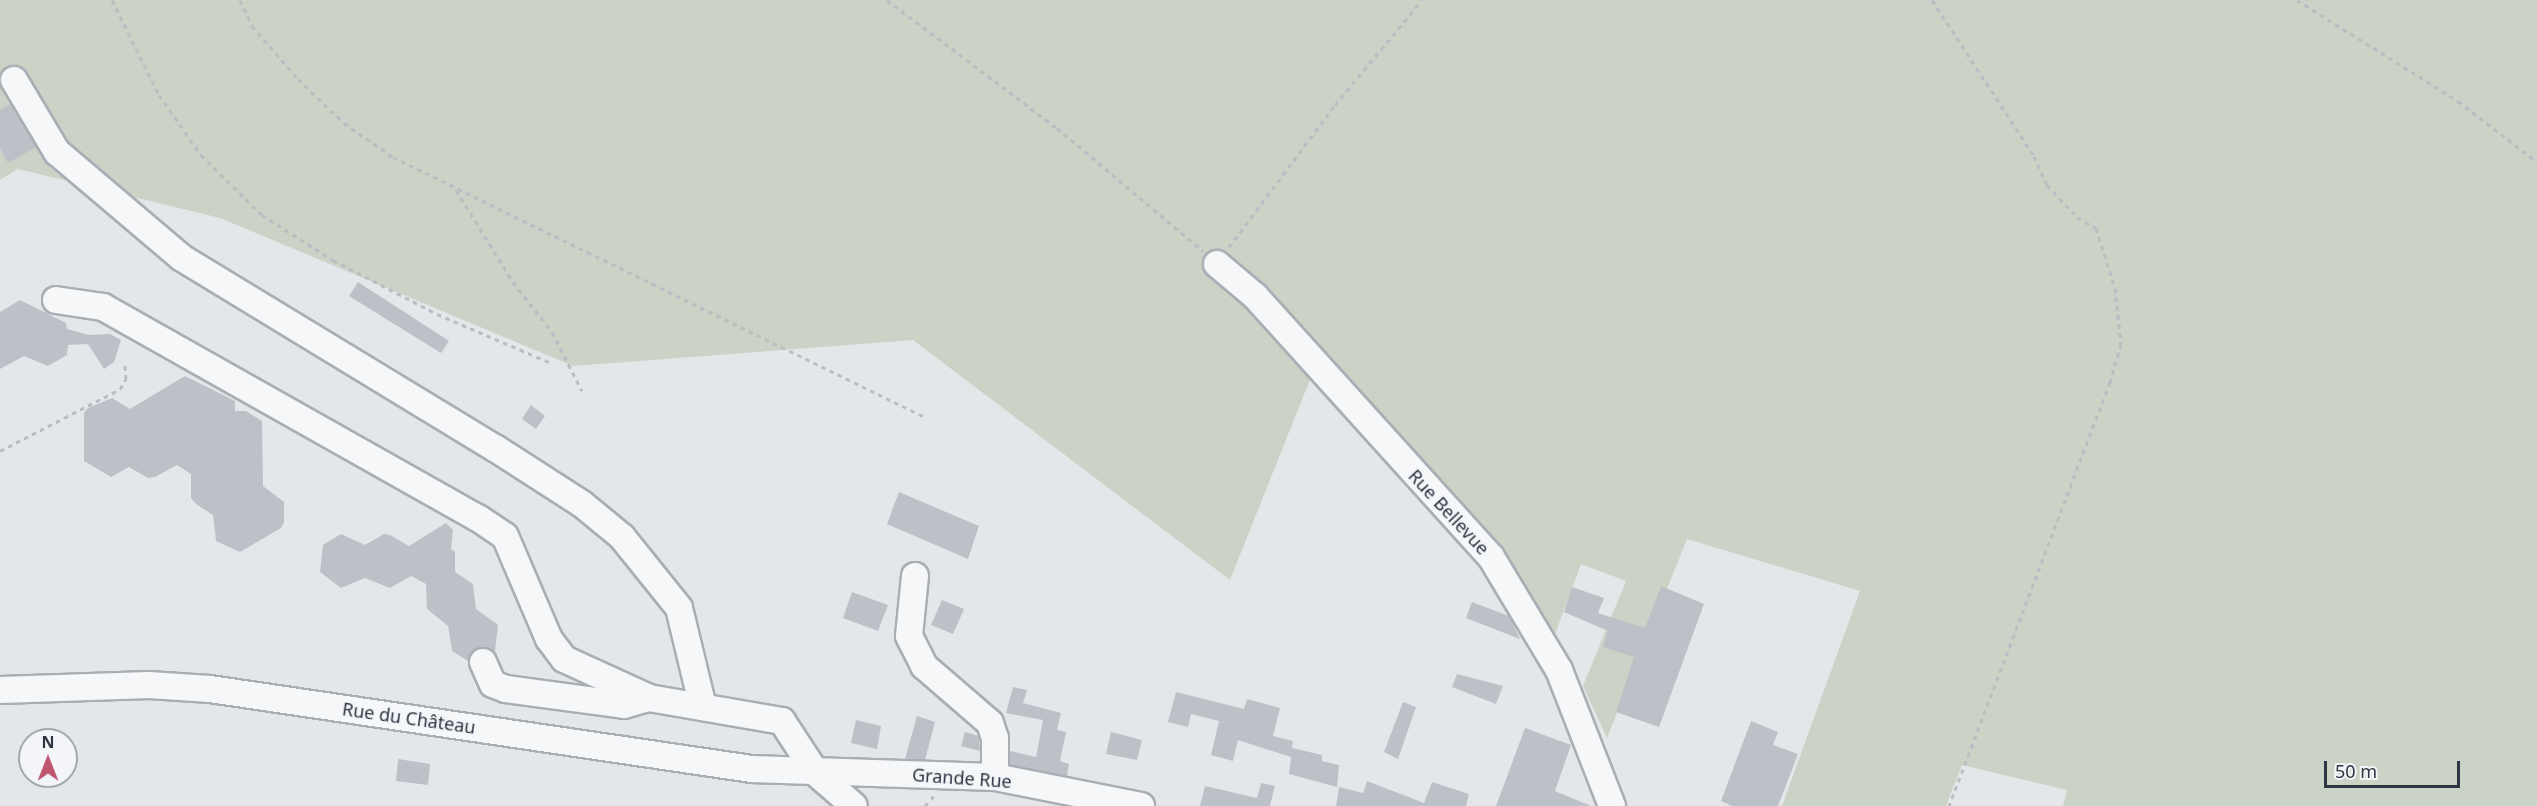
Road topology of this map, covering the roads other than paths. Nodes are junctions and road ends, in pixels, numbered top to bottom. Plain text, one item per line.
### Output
1 (14, 80) dead end
2 (1217, 264) road end
3 (56, 300) dead end
4 (915, 576) dead end
5 (483, 662) dead end
6 (0, 690) edge
7 (649, 698) junction
8 (703, 707) junction
9 (816, 773) junction
10 (995, 777) junction
11 (854, 806) edge
12 (1141, 806) edge
13 (1612, 806) edge

1 - 8 street
2 - 13 street, Rue Bellevue
3 - 7 street
4 - 10 street
5 - 7 street
6 - 9 street, Rue du Château
7 - 8 street
8 - 9 street
9 - 10 street, Grande Rue
9 - 11 street
10 - 12 street, Grande Rue

